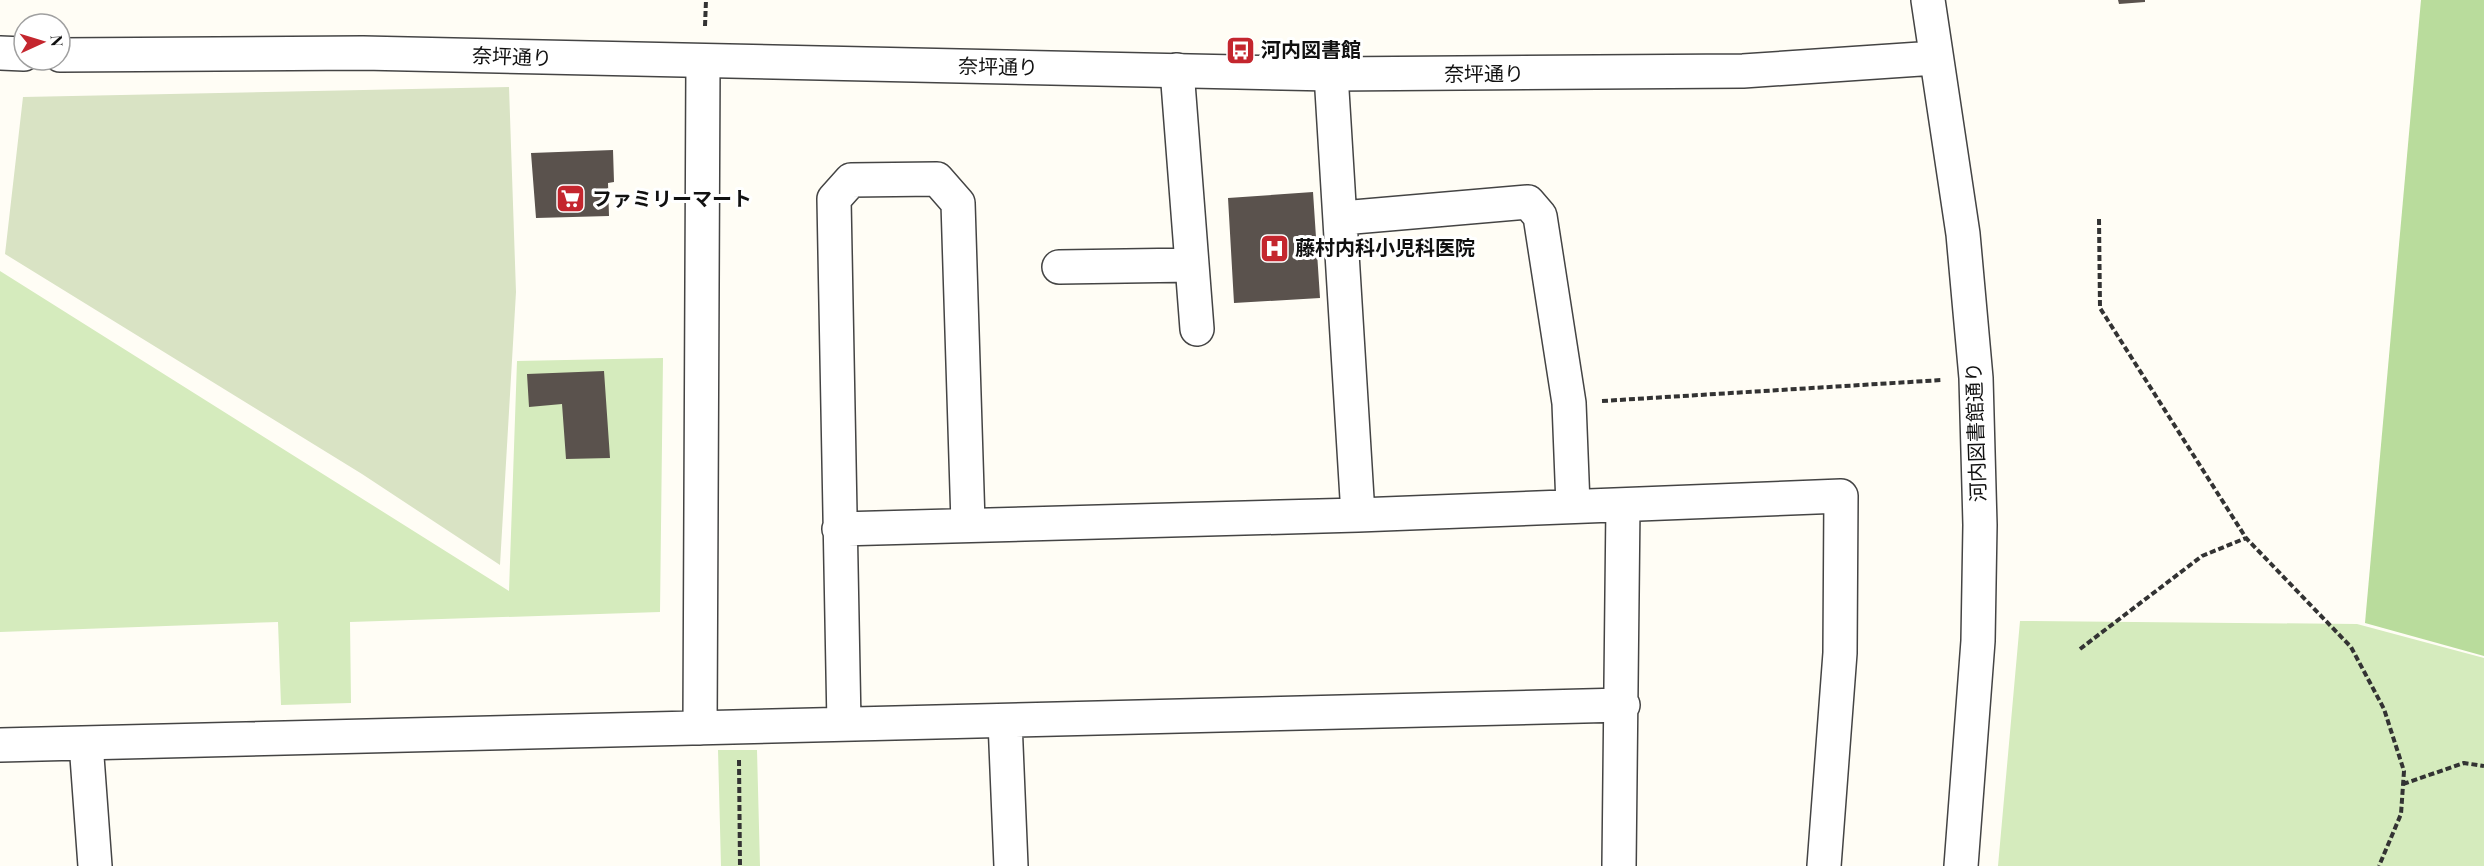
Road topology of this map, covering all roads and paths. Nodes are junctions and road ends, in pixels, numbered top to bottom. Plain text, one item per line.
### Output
1 (1928, 0) edge
2 (72, 55) edge
3 (1935, 58) junction
4 (703, 62) junction
5 (1177, 70) junction
6 (1331, 74) junction
7 (1342, 219) junction
8 (2099, 219) dead end
9 (1192, 265) junction
10 (1059, 267) dead end
11 (1197, 329) dead end
12 (1976, 378) junction
13 (1569, 403) junction
14 (1573, 505) junction
15 (1623, 505) junction
16 (1358, 515) junction
17 (968, 523) junction
18 (839, 529) junction
19 (2246, 538) junction
20 (2080, 649) dead end
21 (1623, 705) junction
22 (1005, 721) junction
23 (844, 724) junction
24 (738, 727) junction
25 (700, 728) junction
26 (86, 743) junction
27 (0, 746) edge
28 (2484, 766) edge
29 (2403, 784) junction
30 (94, 866) edge
31 (740, 866) edge
32 (1011, 866) edge
33 (1619, 866) edge
34 (1824, 866) edge
35 (1962, 866) edge
36 (2379, 866) edge

1 - 3 street, 河内図書館通り
2 - 4 street, 奈坪通り
3 - 6 street, 奈坪通り
3 - 12 street, 河内図書館通り
4 - 5 street, 奈坪通り
4 - 25 street
5 - 6 street, 奈坪通り
5 - 9 street
6 - 7 street
7 - 13 street
7 - 16 street
8 - 19 path
9 - 10 street
9 - 11 street
12 - 13 path
12 - 35 street, 河内図書館通り
13 - 14 street
14 - 15 street
14 - 16 street
15 - 21 street
15 - 34 street
16 - 17 street
17 - 18 street
17 - 18 street
18 - 23 street
19 - 20 path
19 - 29 path
21 - 22 street
21 - 33 street
22 - 23 street
22 - 32 street
23 - 24 street
24 - 25 street
24 - 31 path
25 - 26 street
26 - 27 street
26 - 30 street
28 - 29 path
29 - 36 path

